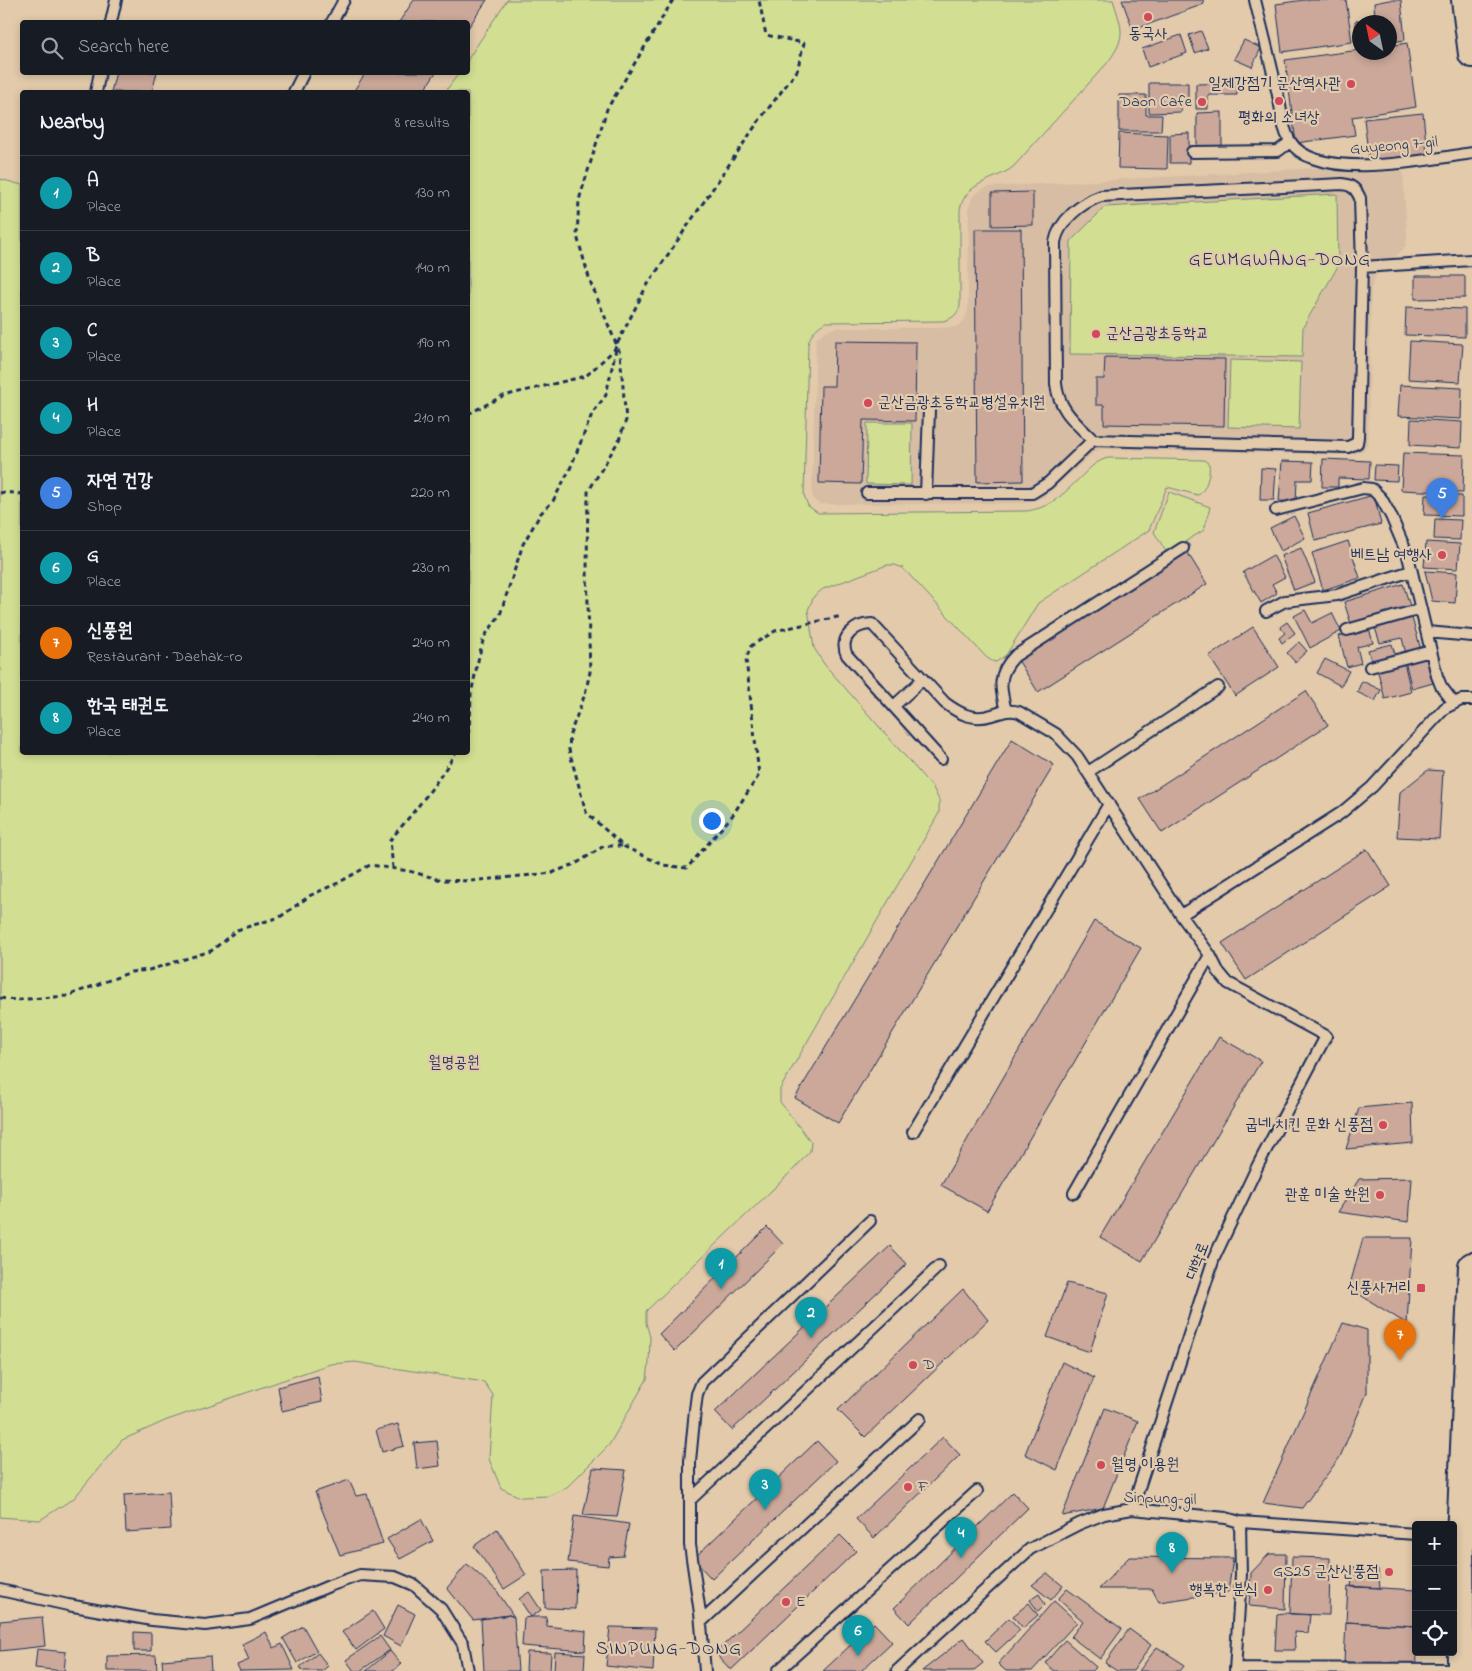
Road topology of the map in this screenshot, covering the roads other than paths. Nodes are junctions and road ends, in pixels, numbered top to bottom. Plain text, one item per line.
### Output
1 (116, 0) edge
2 (344, 0) edge
3 (1255, 0) edge
4 (1465, 0) edge
5 (111, 20) edge
6 (333, 20) edge
7 (1472, 54) edge
8 (99, 75) edge
9 (302, 75) edge
10 (96, 90) edge
11 (295, 90) edge
12 (1290, 142) junction
13 (1192, 152) dead end
14 (1472, 153) edge
15 (1472, 260) edge
16 (1362, 267) junction
17 (929, 410) dead end
18 (1093, 440) junction
19 (868, 493) dead end
20 (926, 494) junction
21 (1276, 510) dead end
22 (1183, 548) dead end
23 (1412, 571) junction
24 (1421, 609) junction
25 (1266, 611) dead end
26 (1347, 630) dead end
27 (1427, 632) junction
28 (1472, 636) edge
29 (1431, 651) junction
30 (1370, 667) dead end
31 (923, 679) junction
32 (1218, 687) dead end
33 (1472, 700) edge
34 (1453, 702) junction
35 (894, 706) junction
36 (1006, 710) junction
37 (941, 758) dead end
38 (1088, 772) junction
39 (1109, 804) junction
40 (1181, 915) junction
41 (1210, 955) junction
42 (913, 1132) dead end
43 (1074, 1193) dead end
44 (870, 1222) dead end
45 (938, 1266) dead end
46 (1472, 1266) edge
47 (920, 1419) dead end
48 (977, 1490) dead end
49 (690, 1500) junction
50 (1132, 1510) junction
51 (1240, 1522) junction
52 (1412, 1534) edge
53 (1462, 1543) edge
54 (0, 1590) edge
55 (701, 1622) junction
56 (1235, 1670) edge
57 (1461, 1670) edge
58 (468, 1671) edge
59 (706, 1671) edge
60 (778, 1671) edge
61 (897, 1671) edge

1 - 5 lane
2 - 6 lane
3 - 12 lane
4 - 7 street
8 - 10 lane
9 - 11 lane
12 - 13 lane
12 - 14 lane, Guyeong 7-gil
15 - 16 lane
16 - 18 lane
16 - 18 lane
17 - 20 lane
18 - 20 lane
19 - 20 lane
21 - 23 lane
22 - 36 lane
23 - 24 lane
23 - 25 lane
24 - 26 lane
24 - 27 lane
27 - 28 lane
27 - 29 lane
29 - 30 lane
29 - 34 lane
31 - 35 lane
31 - 35 lane
31 - 36 lane
32 - 38 lane
33 - 34 lane
34 - 40 lane
35 - 37 lane
36 - 38 lane
38 - 39 lane
39 - 40 lane
39 - 42 lane
40 - 41 lane
41 - 43 lane
41 - 50 lane, 대학로
44 - 49 lane
45 - 49 lane
46 - 53 street
47 - 55 lane
48 - 60 lane
49 - 55 lane
50 - 51 lane, Sinpung-gil
50 - 61 lane, Sinpung-gil
51 - 52 lane, Sinpung-gil
51 - 56 lane
53 - 57 street
54 - 58 lane
55 - 59 lane
56 - 57 lane

